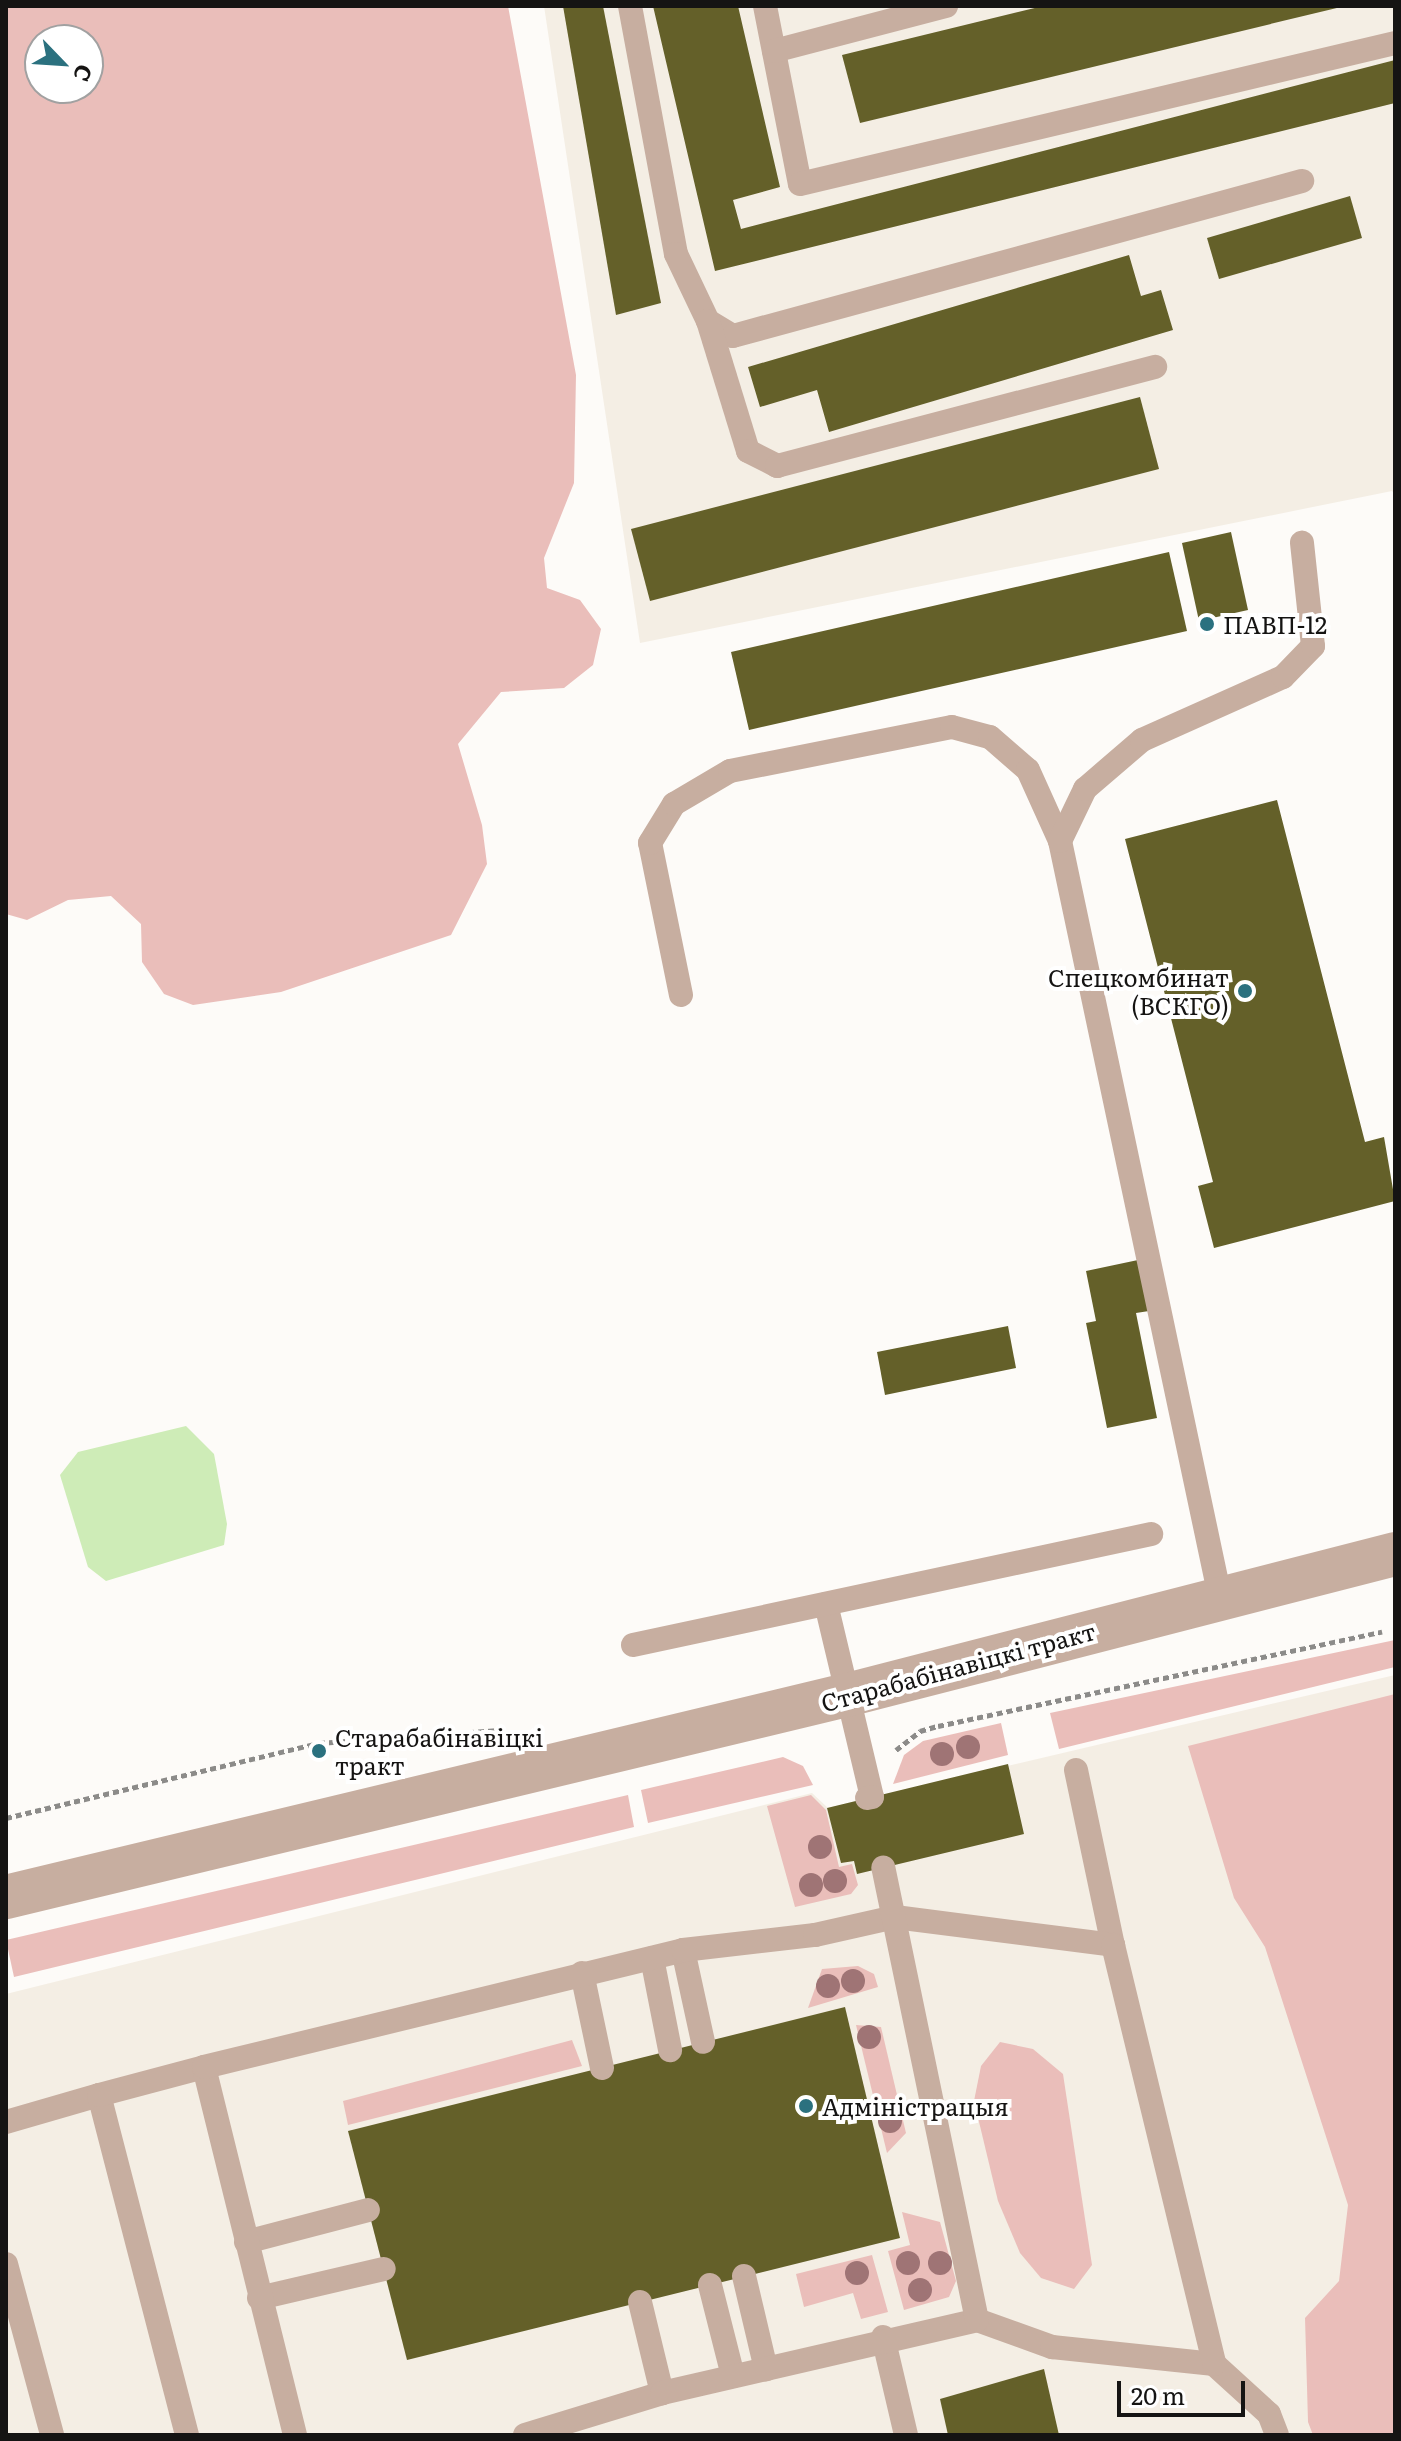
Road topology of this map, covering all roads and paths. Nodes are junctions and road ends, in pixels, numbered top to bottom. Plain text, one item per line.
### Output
1 (630, 6) edge
2 (765, 6) edge
3 (946, 6) edge
4 (1395, 43) edge
5 (774, 51) junction
6 (1302, 181) dead end
7 (708, 321) junction
8 (1155, 367) dead end
9 (1302, 543) dead end
10 (1060, 841) junction
11 (681, 995) dead end
12 (1151, 1534) dead end
13 (1395, 1554) edge
14 (1220, 1597) junction
15 (826, 1604) junction
16 (1382, 1632) dead end
17 (633, 1645) dead end
18 (847, 1695) junction
19 (510, 1729) dead end
20 (1076, 1770) dead end
21 (870, 1798) joint
22 (6, 1818) edge
23 (883, 1868) dead end
24 (6, 1897) edge
25 (895, 1917) junction
26 (1113, 1945) junction
27 (683, 1950) junction
28 (652, 1958) junction
29 (582, 1973) junction
30 (703, 2042) dead end
31 (670, 2050) dead end
32 (204, 2067) junction
33 (602, 2068) dead end
34 (99, 2095) junction
35 (6, 2122) edge
36 (368, 2210) dead end
37 (246, 2242) junction
38 (6, 2264) edge
39 (384, 2269) dead end
40 (744, 2276) dead end
41 (710, 2285) dead end
42 (259, 2298) junction
43 (640, 2302) dead end
44 (977, 2320) junction
45 (883, 2337) junction
46 (1214, 2364) junction
47 (766, 2369) junction
48 (733, 2376) junction
49 (662, 2393) junction
50 (52, 2435) edge
51 (187, 2435) edge
52 (295, 2435) edge
53 (525, 2435) edge
54 (906, 2435) edge
55 (1277, 2435) edge

1 - 7 lane
2 - 5 lane
3 - 5 lane
4 - 5 lane
6 - 7 lane
7 - 8 lane
9 - 10 lane
10 - 11 lane
10 - 14 lane
12 - 15 lane
13 - 14 street, Старабабінавіцкі тракт
14 - 18 street, Старабабінавіцкі тракт
15 - 17 lane
15 - 18 lane
16 - 21 path
18 - 21 lane
18 - 24 street, Старабабінавіцкі тракт
19 - 22 path
20 - 26 lane
23 - 25 lane
25 - 26 lane
25 - 27 lane
25 - 44 lane
26 - 46 lane
27 - 28 lane
27 - 30 lane
28 - 29 lane
28 - 31 lane
29 - 32 lane
29 - 33 lane
32 - 34 lane
32 - 37 lane
34 - 35 lane
34 - 51 lane
36 - 37 lane
37 - 42 lane
38 - 50 lane
39 - 42 lane
40 - 47 lane
41 - 48 lane
42 - 52 lane
43 - 49 lane
44 - 45 lane
44 - 46 lane
45 - 47 lane
45 - 54 lane
46 - 55 lane
47 - 48 lane
48 - 49 lane
49 - 53 lane

